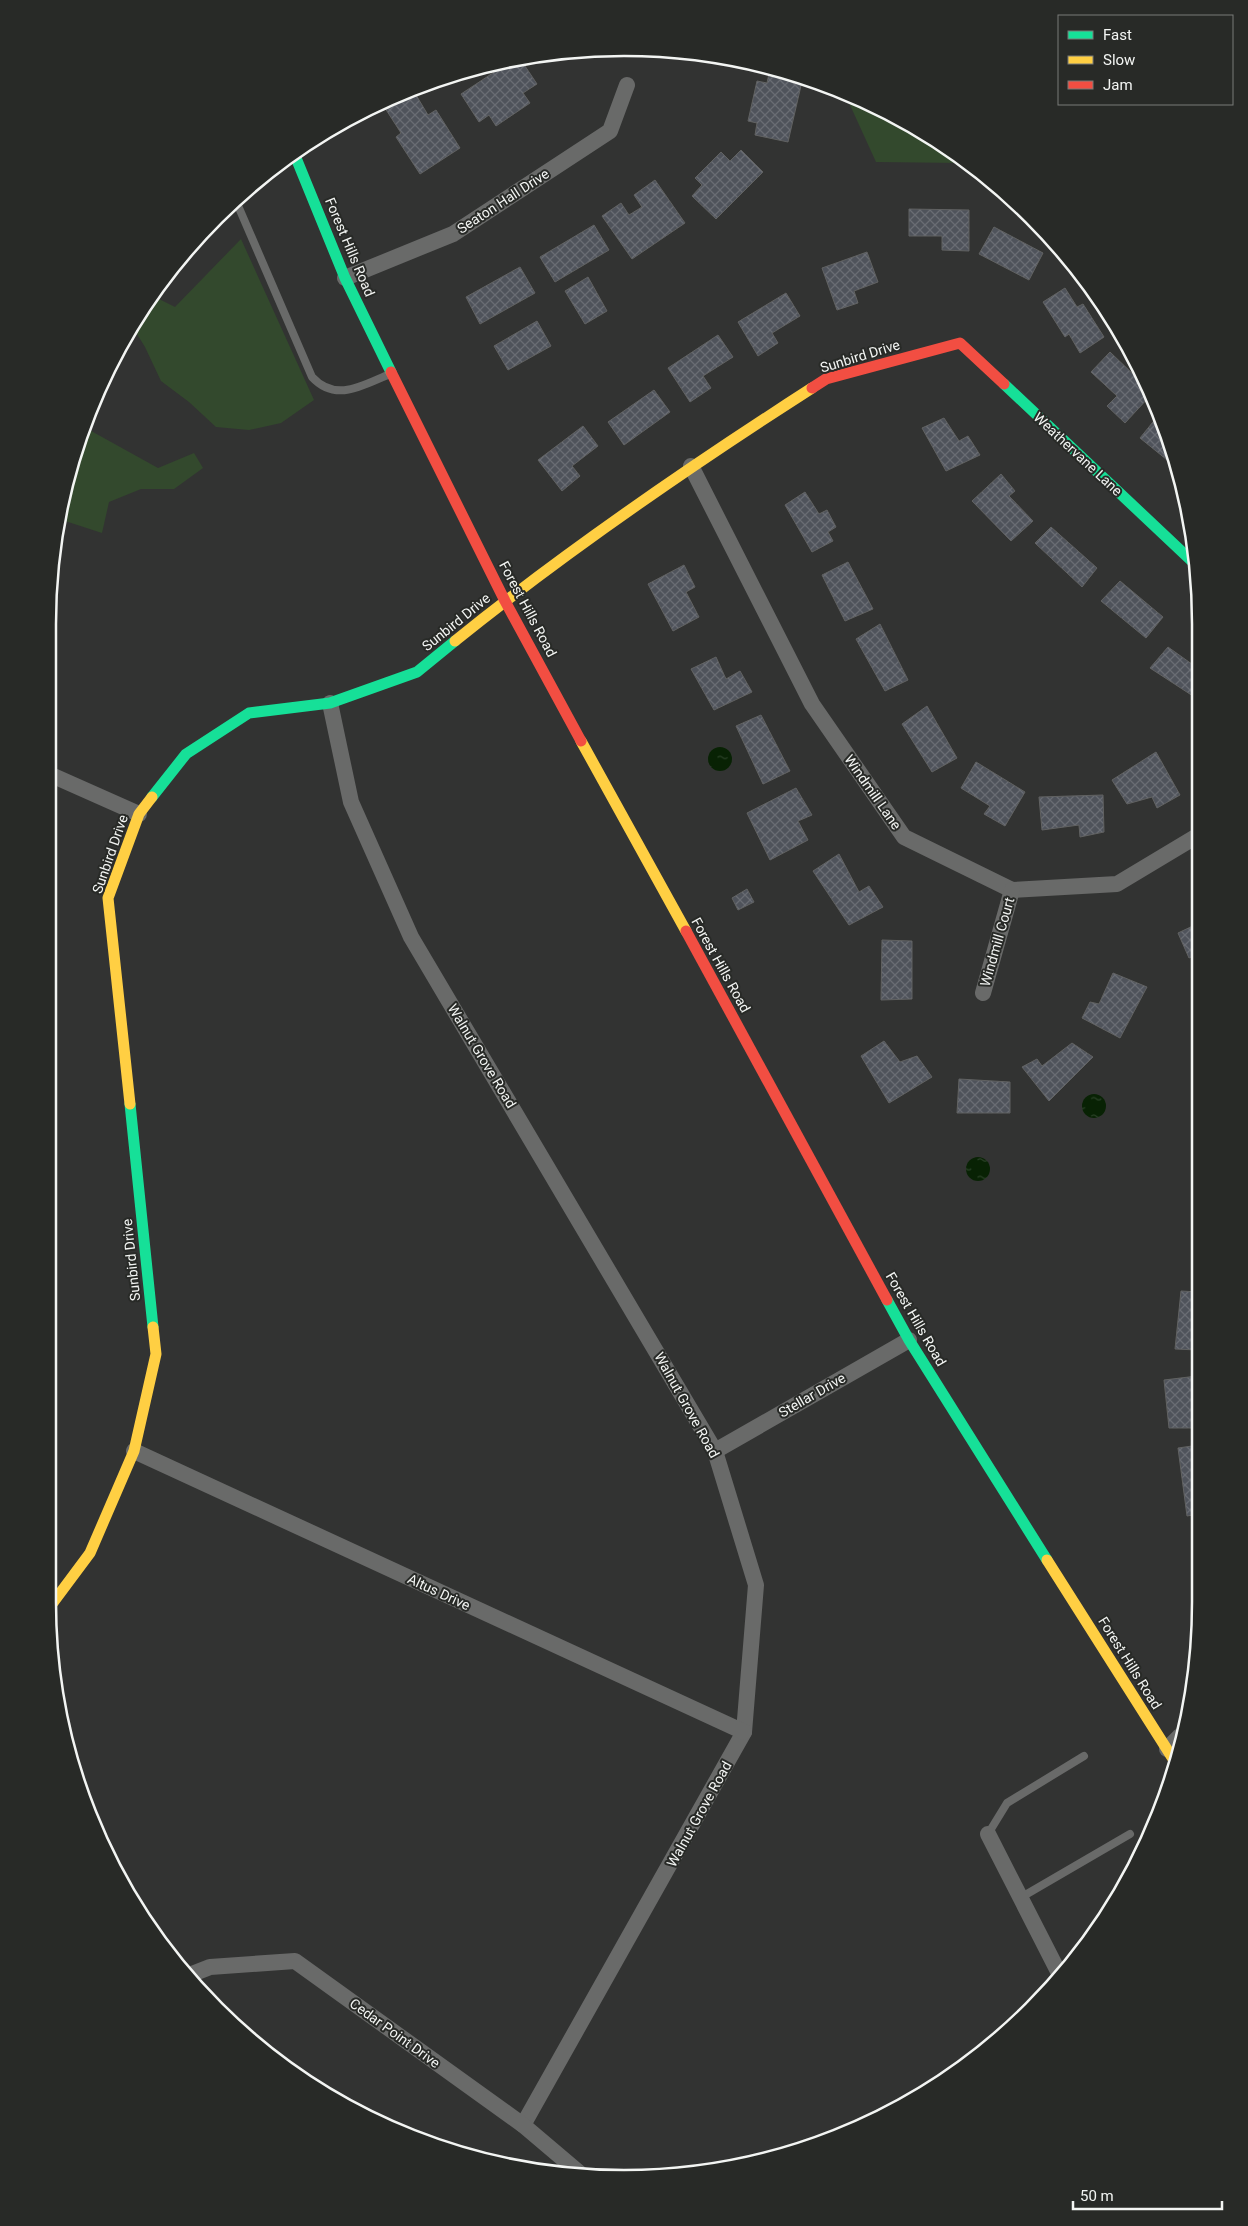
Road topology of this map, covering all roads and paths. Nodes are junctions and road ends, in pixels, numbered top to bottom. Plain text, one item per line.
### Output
1 (628, 85) dead end
2 (297, 161) edge
3 (239, 208) edge
4 (344, 278) junction
5 (960, 343) joint
6 (392, 374) junction
7 (692, 466) junction
8 (1188, 557) edge
9 (505, 601) junction
10 (330, 703) junction
11 (56, 777) edge
12 (140, 814) junction
13 (1192, 839) edge
14 (1012, 890) junction
15 (983, 993) dead end
16 (909, 1340) junction
17 (134, 1451) junction
18 (716, 1451) junction
19 (56, 1599) edge
20 (744, 1732) junction
21 (1170, 1755) edge
22 (1084, 1756) dead end
23 (988, 1834) joint
24 (1130, 1834) dead end
25 (1020, 1898) junction
26 (1056, 1969) edge
27 (195, 1973) edge
28 (523, 2124) junction
29 (573, 2168) edge

1 - 4 street, Seaton Hall Drive
2 - 4 street, Forest Hills Road
3 - 6 lane
4 - 6 street, Forest Hills Road
5 - 7 street, Sunbird Drive
5 - 8 street, Weathervane Lane
6 - 9 street, Forest Hills Road
7 - 9 street, Sunbird Drive
7 - 14 street, Windmill Lane
9 - 10 street, Sunbird Drive
9 - 16 street, Forest Hills Road
10 - 12 street, Sunbird Drive
10 - 18 street, Walnut Grove Road
11 - 12 street
12 - 17 street, Sunbird Drive
13 - 14 street, Windmill Lane
14 - 15 street, Windmill Court
16 - 18 street, Stellar Drive
16 - 21 street, Forest Hills Road
17 - 19 street, Sunbird Drive
17 - 20 street, Altus Drive
18 - 20 street, Walnut Grove Road
20 - 28 street, Walnut Grove Road
22 - 23 lane
23 - 25 street
24 - 25 lane
25 - 26 street
27 - 28 street, Cedar Point Drive
28 - 29 street, Cedar Point Drive

